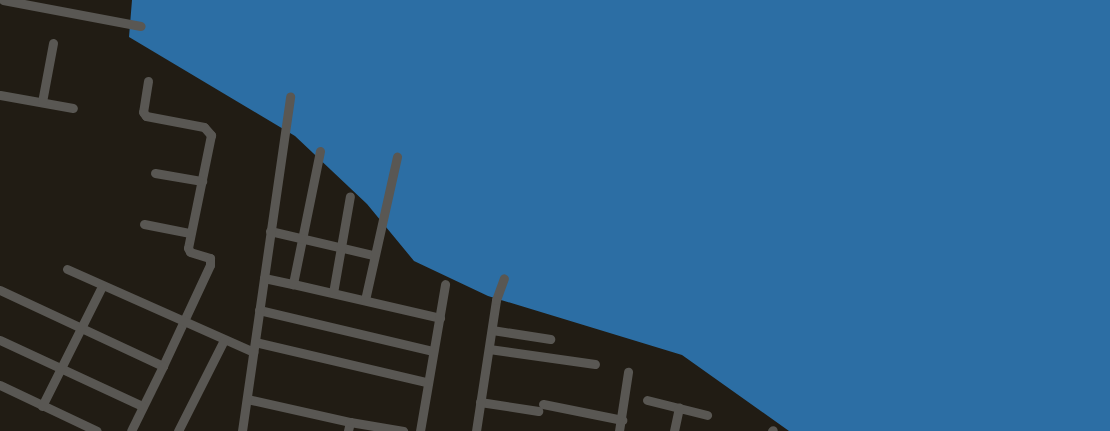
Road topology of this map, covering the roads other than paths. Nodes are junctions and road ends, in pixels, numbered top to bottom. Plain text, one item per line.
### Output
1 (3, 0) edge
2 (141, 26) dead end
3 (53, 43) dead end
4 (148, 81) dead end
5 (0, 95) edge
6 (290, 96) dead end
7 (42, 102) junction
8 (73, 108) dead end
9 (320, 151) dead end
10 (397, 157) dead end
11 (155, 173) dead end
12 (202, 181) junction
13 (350, 196) dead end
14 (144, 224) dead end
15 (270, 231) junction
16 (190, 233) junction
17 (302, 240) junction
18 (341, 248) junction
19 (373, 255) junction
20 (67, 269) dead end
21 (264, 278) junction
22 (504, 278) dead end
23 (293, 284) junction
24 (445, 284) dead end
25 (102, 286) junction
26 (0, 290) edge
27 (333, 293) junction
28 (364, 300) junction
29 (259, 310) junction
30 (440, 318) junction
31 (185, 323) junction
32 (81, 328) junction
33 (492, 330) junction
34 (550, 339) dead end
35 (0, 340) edge
36 (224, 340) junction
37 (254, 347) junction
38 (489, 349) junction
39 (432, 351) junction
40 (595, 364) dead end
41 (163, 366) junction
42 (62, 368) junction
43 (628, 372) dead end
44 (426, 382) junction
45 (0, 386) edge
46 (247, 399) junction
47 (647, 400) dead end
48 (480, 402) junction
49 (42, 406) junction
50 (142, 406) junction
51 (679, 408) junction
52 (707, 415) dead end
53 (622, 420) junction
54 (349, 426) edge
55 (97, 431) edge
56 (131, 431) edge
57 (178, 431) edge
58 (242, 431) edge
59 (403, 431) edge
60 (420, 431) edge
61 (476, 431) edge
62 (619, 431) edge
63 (674, 431) edge

1 - 2 street
3 - 7 street
4 - 12 street
5 - 7 street
6 - 15 street
7 - 8 street
9 - 17 street
10 - 19 street
11 - 12 street
12 - 16 street
13 - 18 street
14 - 16 street
15 - 17 street
15 - 21 street
16 - 31 street
17 - 18 street
17 - 23 street
18 - 19 street
18 - 27 street
19 - 28 street
20 - 25 street
21 - 23 street
21 - 29 street
22 - 33 street
23 - 27 street
24 - 30 street
25 - 31 street
25 - 32 street
26 - 32 street
27 - 28 street
28 - 30 street
29 - 37 street
29 - 39 street
30 - 39 street
31 - 36 street
31 - 41 street
32 - 41 street
32 - 42 street
33 - 34 street
33 - 38 street
35 - 42 street
36 - 37 street
36 - 57 street
37 - 44 street
37 - 46 street
38 - 40 street
38 - 48 street
39 - 44 street
41 - 50 street
42 - 49 street
42 - 50 street
43 - 53 street
44 - 60 street
45 - 49 street
46 - 54 street
46 - 58 street
47 - 51 street
48 - 53 street
48 - 61 street
49 - 55 street
50 - 56 street
51 - 52 street
51 - 63 street
53 - 62 street
54 - 59 street

